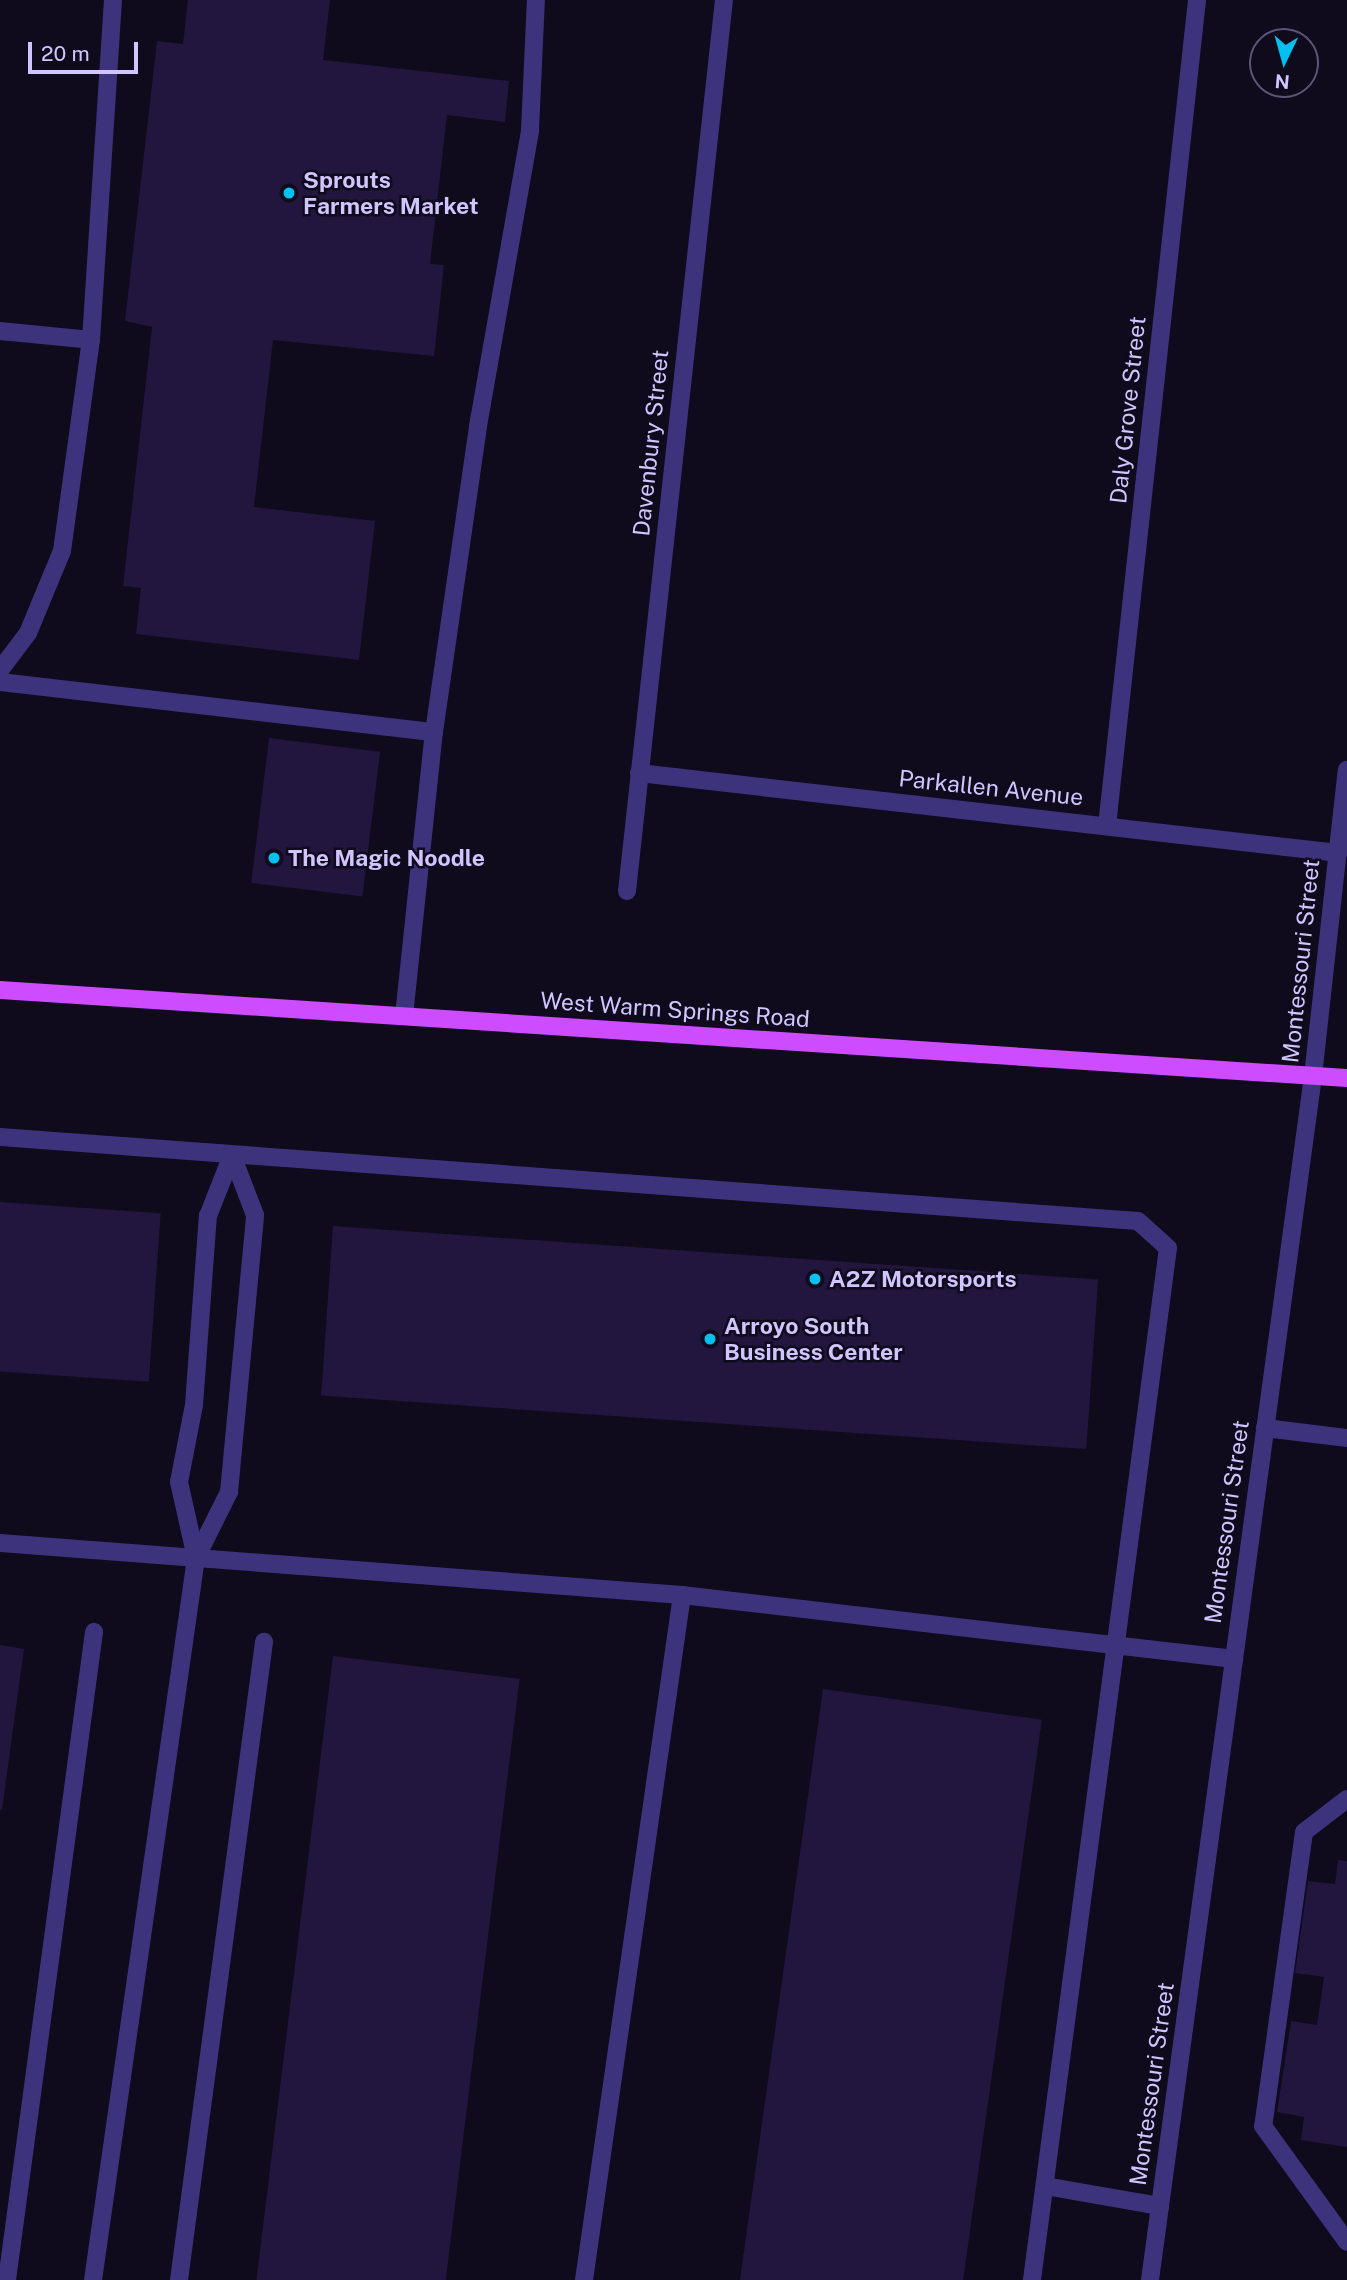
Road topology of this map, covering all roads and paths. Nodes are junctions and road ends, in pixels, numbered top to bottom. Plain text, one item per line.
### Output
1 (113, 0) edge
2 (536, 0) edge
3 (724, 0) edge
4 (1197, 0) edge
5 (0, 331) edge
6 (91, 340) junction
7 (0, 670) edge
8 (0, 682) edge
9 (434, 732) junction
10 (1347, 771) edge
11 (639, 773) junction
12 (1107, 826) junction
13 (1338, 853) junction
14 (626, 891) dead end
15 (0, 990) edge
16 (404, 1016) junction
17 (1313, 1076) junction
18 (1347, 1078) edge
19 (0, 1137) edge
20 (232, 1155) junction
21 (1265, 1428) junction
22 (1347, 1438) edge
23 (0, 1543) edge
24 (196, 1558) junction
25 (682, 1595) junction
26 (94, 1632) dead end
27 (264, 1642) dead end
28 (1117, 1649) junction
29 (1234, 1659) junction
30 (1347, 1799) edge
31 (1045, 2186) junction
32 (1160, 2206) junction
33 (1347, 2242) edge
34 (7, 2280) edge
35 (93, 2280) edge
36 (180, 2280) edge
37 (584, 2280) edge
38 (1032, 2280) edge
39 (1150, 2280) edge

1 - 6 street
2 - 9 street
3 - 11 street, Davenbury Street
4 - 12 street, Daly Grove Street
5 - 6 street
6 - 7 street
8 - 9 street
9 - 16 street
10 - 13 street, Montessouri Street
11 - 12 street, Parkallen Avenue
11 - 14 street, Davenbury Street
12 - 13 street, Parkallen Avenue
13 - 17 street, Montessouri Street
15 - 16 main road, West Warm Springs Road
16 - 17 main road, West Warm Springs Road
17 - 18 main road, West Warm Springs Road
17 - 21 street, Montessouri Street
19 - 20 street
20 - 24 street
20 - 24 street
20 - 28 street
21 - 22 street
21 - 29 street, Montessouri Street
23 - 24 street
24 - 25 street
24 - 35 street
25 - 28 street
25 - 37 street
26 - 34 street
27 - 36 street
28 - 29 street
28 - 31 street
29 - 32 street, Montessouri Street
30 - 33 street
31 - 32 street
31 - 38 street
32 - 39 street, Montessouri Street

